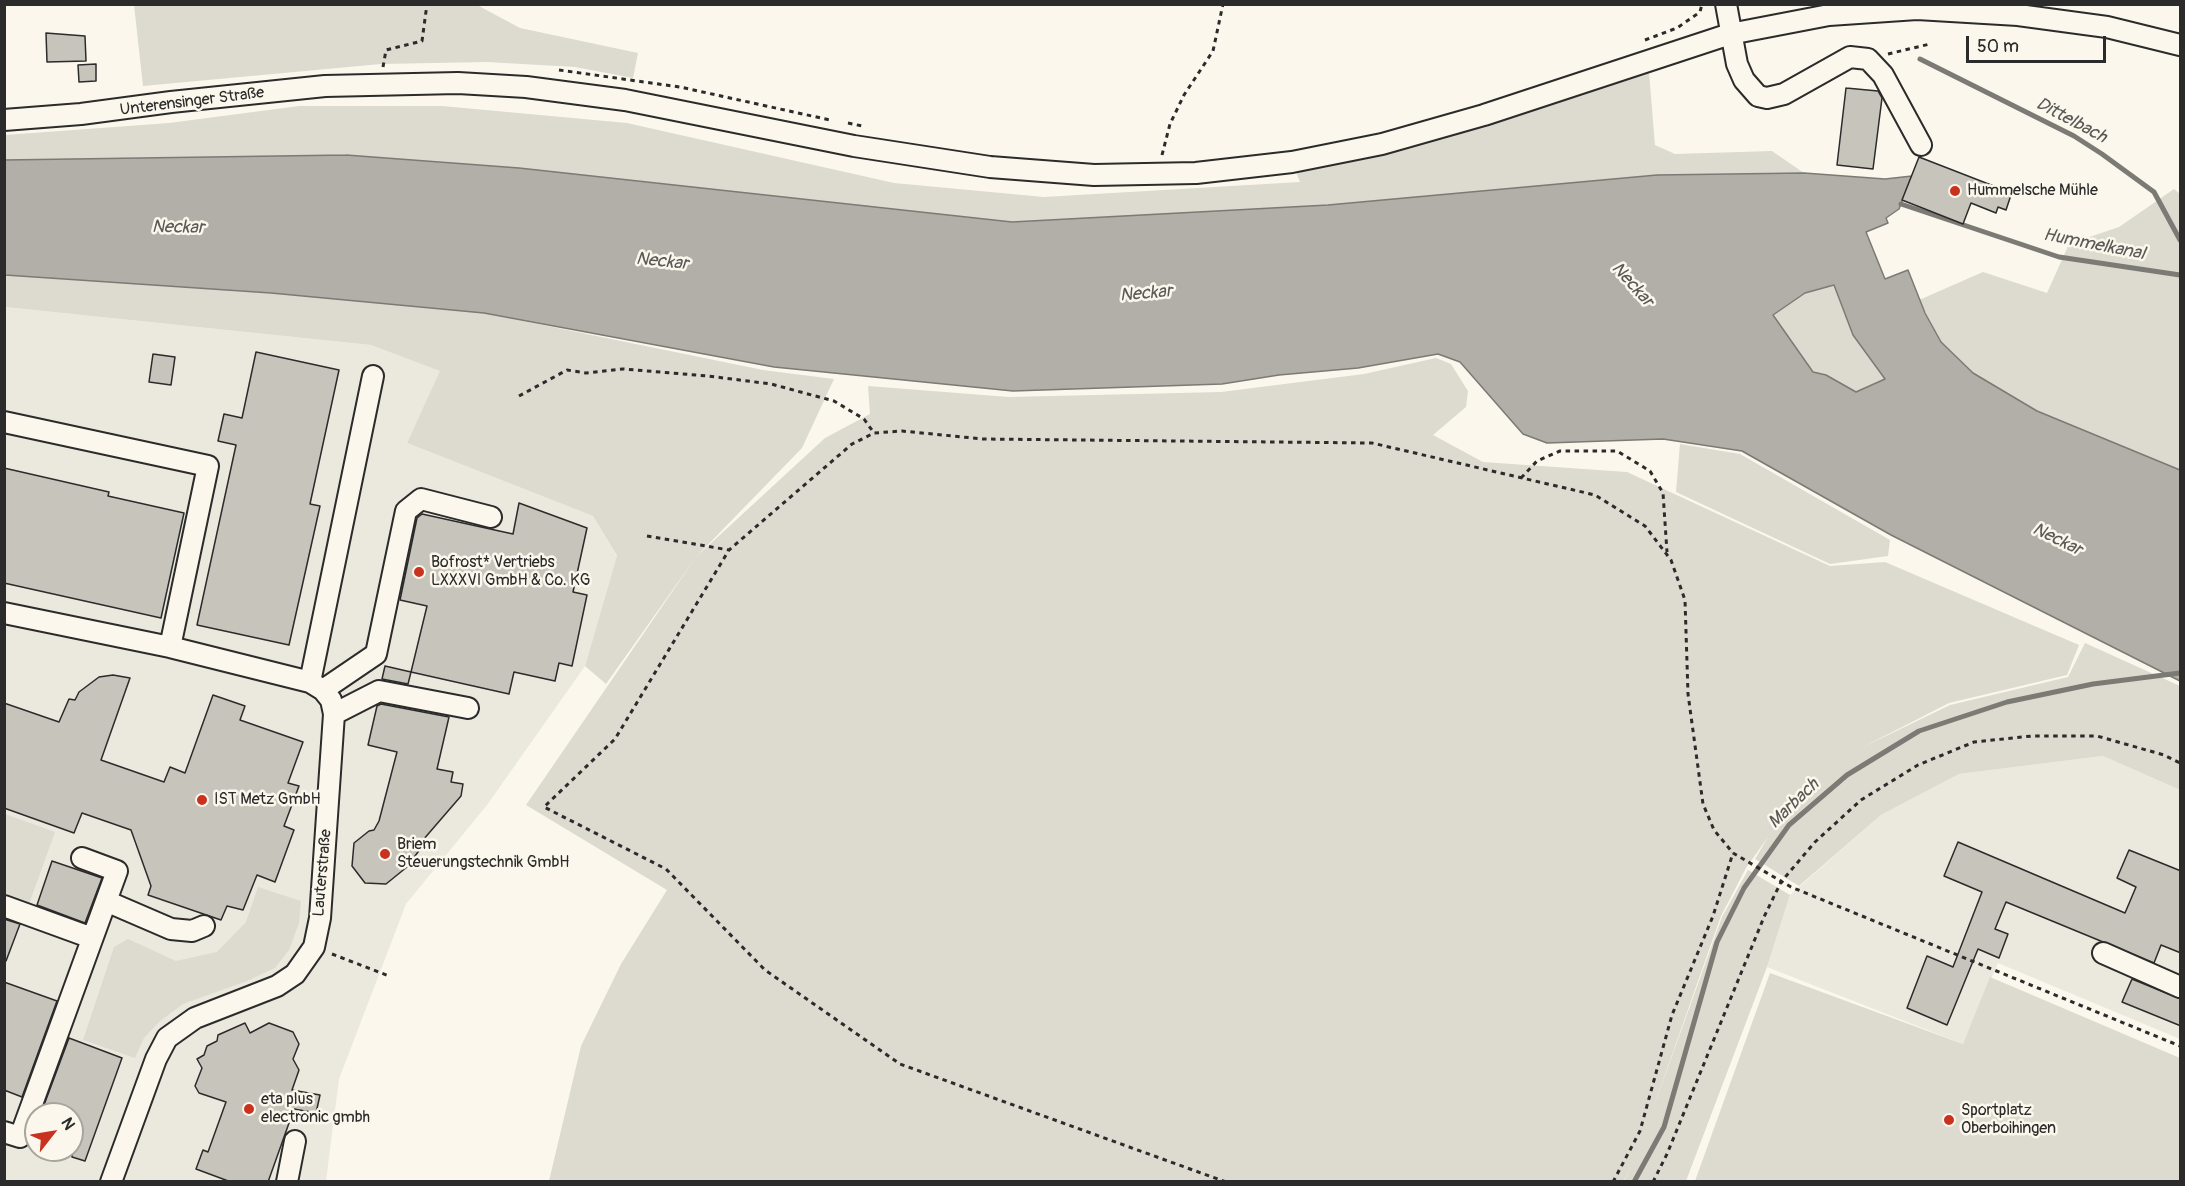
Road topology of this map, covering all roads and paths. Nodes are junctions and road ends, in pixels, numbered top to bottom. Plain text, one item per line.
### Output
1 (427, 4) edge
2 (1222, 4) edge
3 (1702, 4) edge
4 (1726, 4) edge
5 (1730, 34) junction
6 (1637, 43) dead end
7 (1930, 44) dead end
8 (2181, 45) edge
9 (1868, 59) junction
10 (395, 65) dead end
11 (554, 70) dead end
12 (378, 72) junction
13 (4, 120) edge
14 (871, 128) dead end
15 (1922, 145) dead end
16 (1173, 154) dead end
17 (1159, 162) junction
18 (373, 376) dead end
19 (519, 396) dead end
20 (4, 422) edge
21 (874, 433) junction
22 (1521, 478) junction
23 (491, 517) dead end
24 (647, 536) dead end
25 (729, 550) junction
26 (1667, 554) junction
27 (4, 613) edge
28 (170, 647) junction
29 (317, 686) junction
30 (468, 708) dead end
31 (334, 714) junction
32 (2181, 763) edge
33 (1733, 853) junction
34 (82, 858) dead end
35 (1781, 882) junction
36 (106, 901) junction
37 (4, 906) edge
38 (204, 926) dead end
39 (92, 938) junction
40 (314, 947) junction
41 (2103, 953) dead end
42 (389, 976) dead end
43 (2181, 987) edge
44 (2181, 1047) edge
45 (4, 1132) edge
46 (295, 1141) dead end
47 (115, 1180) edge
48 (287, 1182) edge
49 (1226, 1182) edge
50 (1613, 1182) edge
51 (1653, 1182) edge

1 - 12 path
2 - 17 path
3 - 6 path
4 - 5 street
5 - 8 street, Unterensinger Straße
5 - 9 street
5 - 17 street, Unterensinger Straße
7 - 9 path
9 - 15 street
10 - 12 path
11 - 14 path
12 - 13 street, Unterensinger Straße
12 - 17 street, Unterensinger Straße
16 - 17 path
18 - 29 street
19 - 21 path
20 - 28 street
21 - 22 path
21 - 25 path
22 - 26 path
22 - 26 path
23 - 29 street
24 - 25 path
25 - 49 path
26 - 33 path
27 - 28 street
28 - 29 street
29 - 31 street, Lauterstraße
30 - 31 street
31 - 40 street, Lauterstraße
32 - 35 path
33 - 35 path
33 - 50 path
34 - 36 street
35 - 44 path
35 - 51 path
36 - 38 street
36 - 39 street
37 - 39 street
39 - 45 street
40 - 42 path
40 - 47 street, Lauterstraße
41 - 43 street
46 - 48 street

